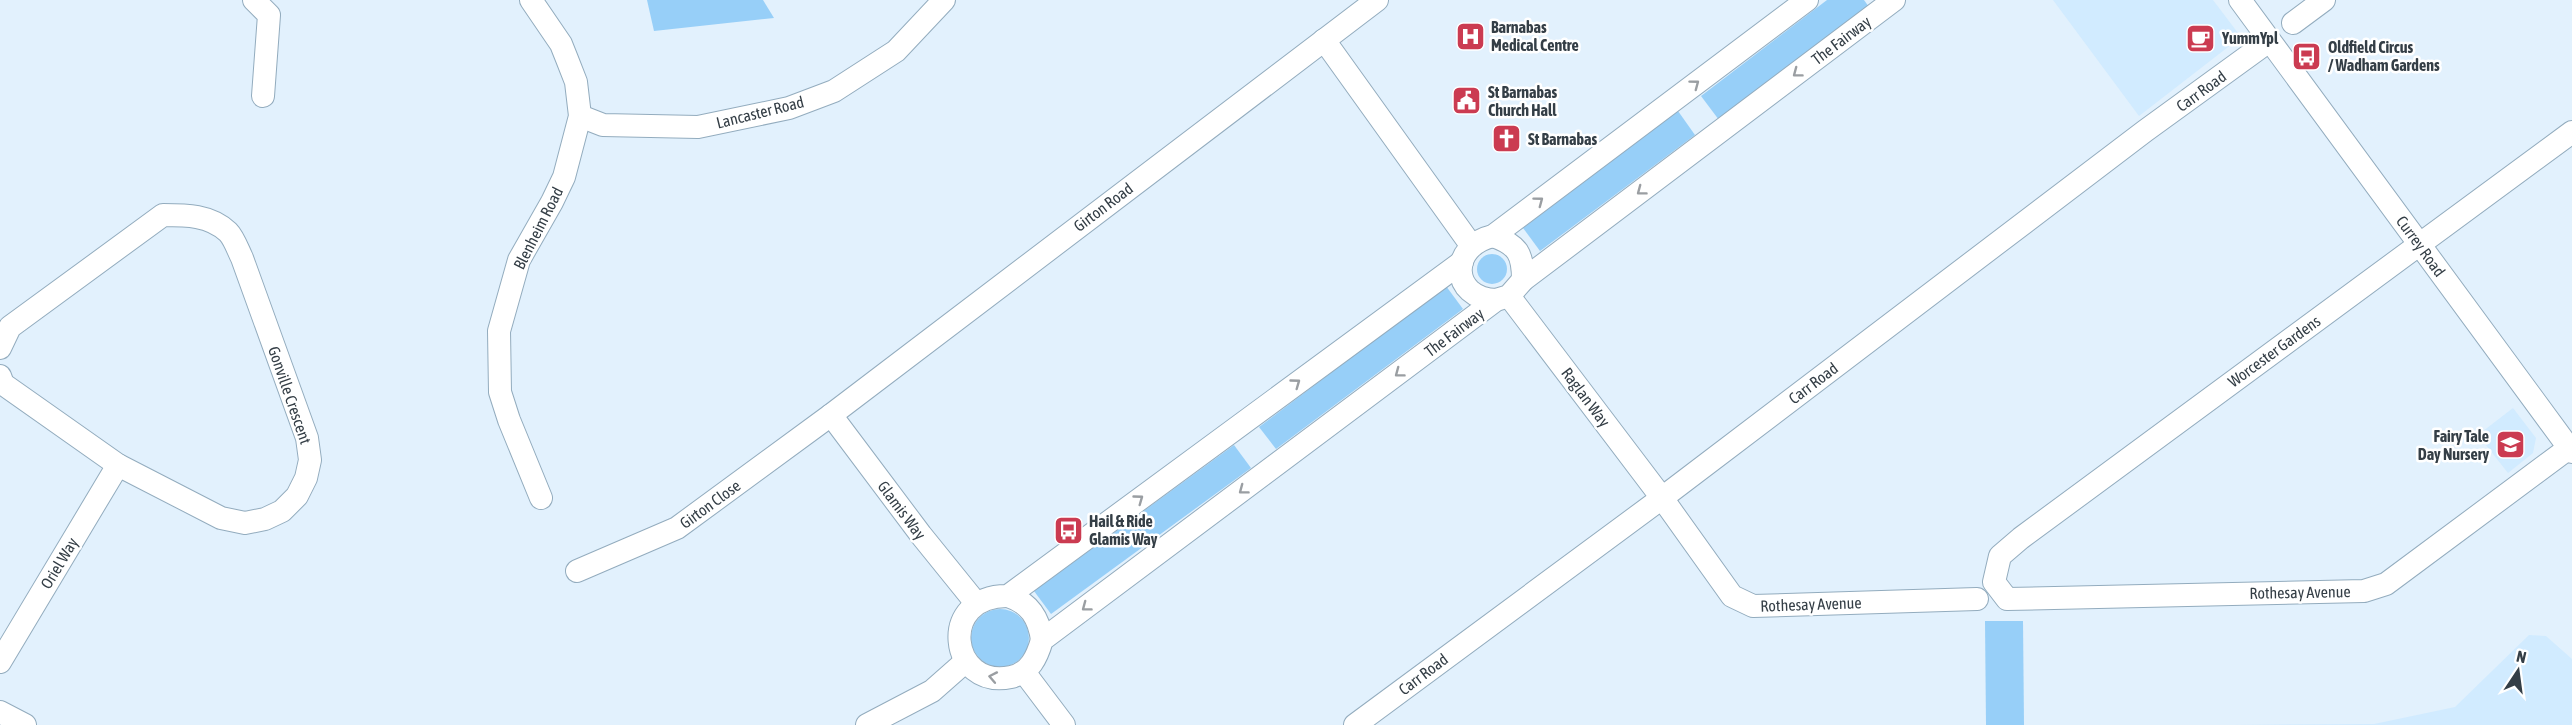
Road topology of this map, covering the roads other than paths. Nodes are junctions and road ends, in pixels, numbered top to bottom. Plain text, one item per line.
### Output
1 (254, 0) edge
2 (531, 0) edge
3 (944, 0) edge
4 (1377, 0) edge
5 (1807, 0) edge
6 (1893, 0) edge
7 (2240, 0) edge
8 (2324, 0) edge
9 (2293, 23) dead end
10 (1324, 40) junction
11 (2270, 41) junction
12 (263, 96) dead end
13 (580, 116) junction
14 (2572, 132) edge
15 (1493, 236) junction
16 (2420, 245) junction
17 (1466, 253) junction
18 (1509, 292) junction
19 (0, 348) edge
20 (0, 376) edge
21 (831, 415) junction
22 (2571, 450) edge
23 (118, 465) junction
24 (541, 498) dead end
25 (1662, 498) junction
26 (577, 572) dead end
27 (1994, 582) joint
28 (1008, 596) junction
29 (1977, 599) dead end
30 (976, 603) junction
31 (1042, 640) junction
32 (966, 661) junction
33 (0, 662) edge
34 (1024, 672) junction
35 (0, 712) edge
36 (25, 725) edge
37 (867, 725) edge
38 (1064, 725) edge
39 (1355, 725) edge

1 - 12 street
2 - 13 street, Blenheim Road
3 - 13 street, Lancaster Road
4 - 10 street, Girton Road
15 -> 5 street
6 -> 18 street, The Fairway
7 - 11 street, Currey Road
8 - 9 street
10 - 17 street
10 - 21 street, Girton Road
11 - 16 street, Currey Road
11 - 25 street, Carr Road
13 - 24 street, Blenheim Road
14 - 16 street, Worcester Gardens
15 - 17 street
15 - 18 street
16 - 22 street, Currey Road
16 - 27 street, Worcester Gardens
17 - 18 street
28 -> 17 street
18 - 25 street, Raglan Way
18 -> 31 street, The Fairway
19 - 23 street, Gonville Crescent
20 - 23 street, Gonville Crescent
21 - 26 street, Girton Close
21 - 30 street, Glamis Way
22 - 27 street, Rothesay Avenue
23 - 33 street, Oriel Way
25 - 29 street, Rothesay Avenue
25 - 39 street, Carr Road
28 - 30 street
28 - 31 street
30 - 32 street
31 - 34 street, The Fairway
34 -> 32 street
32 - 37 street
34 - 38 street
35 - 36 street

